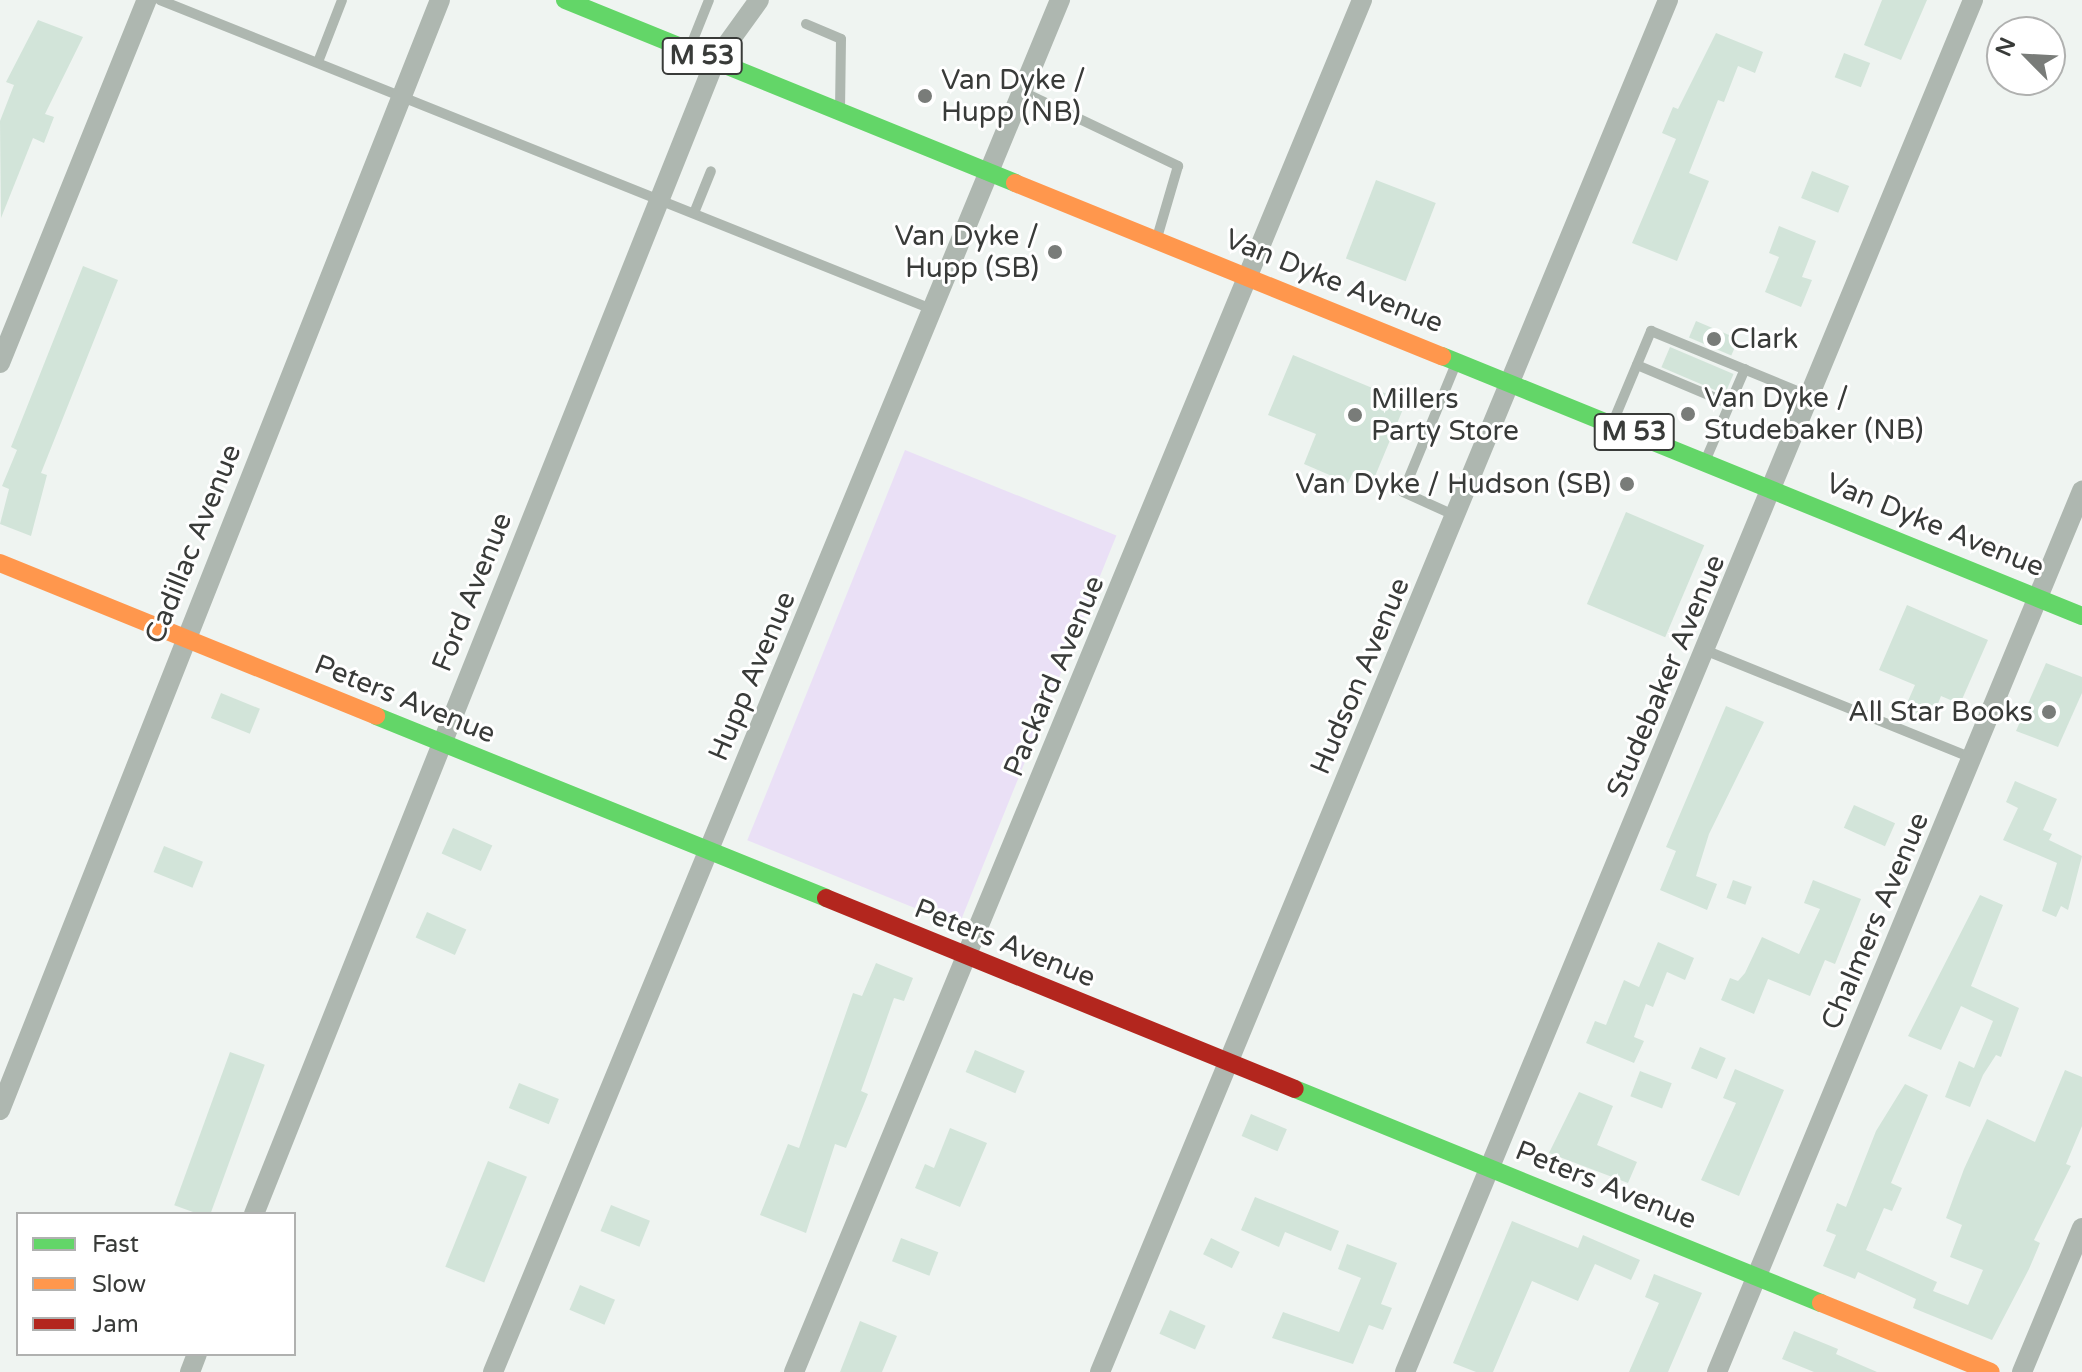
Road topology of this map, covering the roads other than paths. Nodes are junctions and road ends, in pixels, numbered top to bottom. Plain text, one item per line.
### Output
1 (147, 0) edge
2 (160, 0) edge
3 (342, 0) edge
4 (440, 0) edge
5 (565, 0) edge
6 (709, 0) edge
7 (759, 0) edge
8 (1060, 0) edge
9 (1362, 0) edge
10 (1668, 0) edge
11 (1973, 0) edge
12 (806, 24) dead end
13 (689, 51) junction
14 (715, 61) junction
15 (318, 62) junction
16 (1023, 92) junction
17 (402, 95) junction
18 (840, 111) junction
19 (711, 171) dead end
20 (991, 173) junction
21 (659, 199) junction
22 (694, 213) junction
23 (1157, 239) junction
24 (1249, 277) junction
25 (934, 310) junction
26 (1457, 361) junction
27 (0, 363) edge
28 (1637, 365) junction
29 (1745, 369) junction
30 (1513, 384) junction
31 (1812, 397) junction
32 (1730, 404) junction
33 (1613, 424) junction
34 (1705, 462) junction
35 (1775, 490) junction
36 (2082, 491) edge
37 (1458, 517) junction
38 (0, 563) edge
39 (2040, 598) junction
40 (2082, 616) edge
41 (186, 639) junction
42 (1707, 651) junction
43 (441, 746) junction
44 (1973, 758) junction
45 (709, 852) junction
46 (967, 958) junction
47 (1228, 1062) junction
48 (0, 1110) edge
49 (1489, 1169) junction
50 (255, 1212) edge
51 (2082, 1228) edge
52 (1757, 1275) junction
53 (493, 1372) edge
54 (794, 1372) edge
55 (1100, 1372) edge
56 (1405, 1372) edge
57 (1717, 1372) edge
58 (1991, 1372) edge
59 (2022, 1372) edge

1 - 27 street
2 - 15 lane
3 - 15 lane
4 - 17 street, Cadillac Avenue
5 - 13 street, Van Dyke Avenue / M 53
6 - 13 lane
7 - 14 street, Ford Avenue
8 - 16 street, Hupp Avenue
9 - 24 street, Packard Avenue
10 - 30 street, Hudson Avenue
11 - 31 street, Studebaker Avenue
12 - 18 lane
13 - 14 street, Van Dyke Avenue / M 53
14 - 18 street, Van Dyke Avenue / M 53
14 - 21 street, Ford Avenue
15 - 17 lane
16 - 20 street, Hupp Avenue
16 - 23 lane
17 - 21 lane
17 - 41 street, Cadillac Avenue
18 - 20 street, Van Dyke Avenue / M 53
19 - 22 lane
20 - 23 street, Van Dyke Avenue / M 53
20 - 25 street, Hupp Avenue
21 - 22 lane
21 - 43 street, Ford Avenue
22 - 25 lane
23 - 24 street, Van Dyke Avenue / M 53
24 - 26 street, Van Dyke Avenue / M 53
24 - 46 street, Packard Avenue
25 - 45 street, Hupp Avenue
26 - 30 street, Van Dyke Avenue / M 53
26 - 37 lane
28 - 29 lane
28 - 32 lane
28 - 33 lane
29 - 31 lane
29 - 32 lane
30 - 33 street, Van Dyke Avenue / M 53
30 - 37 street, Hudson Avenue
31 - 35 street, Studebaker Avenue
32 - 34 lane
33 - 34 street, Van Dyke Avenue / M 53
34 - 35 street, Van Dyke Avenue / M 53
35 - 39 street, Van Dyke Avenue / M 53
35 - 42 street, Studebaker Avenue
36 - 39 street, Chalmers Avenue
37 - 47 street, Hudson Avenue
38 - 41 street, Peters Avenue
39 - 40 street, Van Dyke Avenue / M 53
39 - 44 street, Chalmers Avenue
41 - 43 street, Peters Avenue
41 - 48 street, Cadillac Avenue
42 - 44 lane
42 - 49 street, Studebaker Avenue
43 - 45 street, Peters Avenue
43 - 50 street, Ford Avenue
44 - 52 street, Chalmers Avenue
45 - 46 street, Peters Avenue
45 - 53 street, Hupp Avenue
46 - 47 street, Peters Avenue
46 - 54 street, Packard Avenue
47 - 49 street, Peters Avenue
47 - 55 street, Hudson Avenue
49 - 52 street, Peters Avenue
49 - 56 street, Studebaker Avenue
51 - 59 street
52 - 57 street, Chalmers Avenue
52 - 58 street, Peters Avenue

